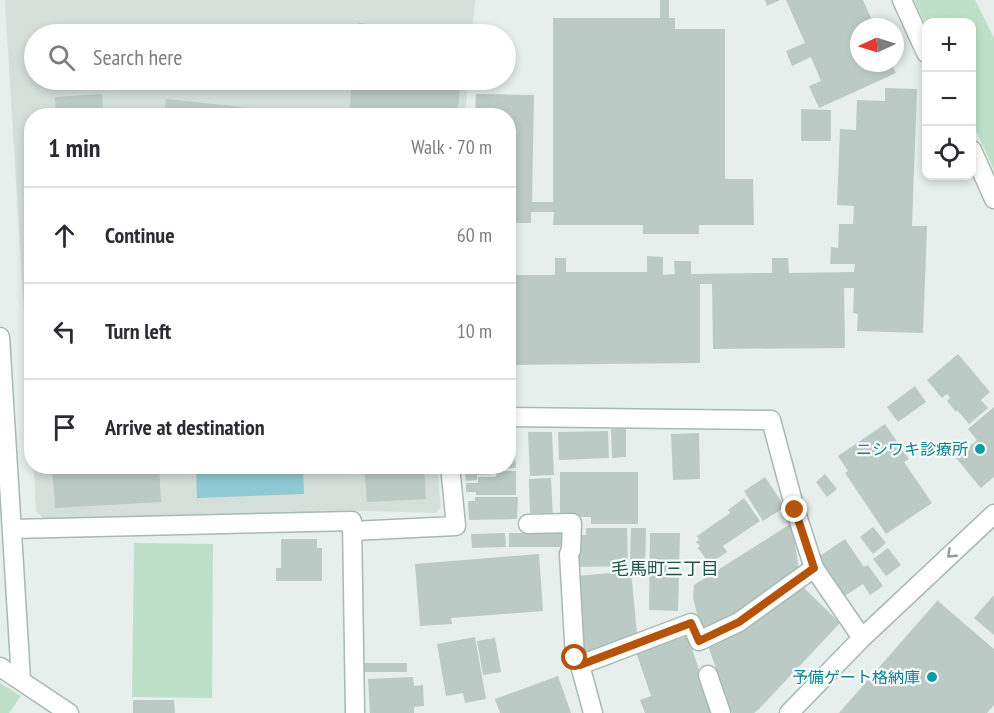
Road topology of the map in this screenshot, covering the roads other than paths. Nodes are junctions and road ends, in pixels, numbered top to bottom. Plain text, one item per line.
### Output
1 (902, 0) edge
2 (922, 42) edge
3 (976, 159) edge
4 (994, 199) edge
5 (0, 337) edge
6 (1, 372) edge
7 (516, 417) edge
8 (451, 474) edge
9 (994, 514) edge
10 (528, 524) dead end
11 (12, 529) junction
12 (352, 531) junction
13 (814, 568) junction
14 (862, 638) junction
15 (580, 665) junction
16 (0, 666) edge
17 (708, 675) dead end
18 (21, 680) junction
19 (69, 713) edge
20 (356, 713) edge
21 (593, 713) edge
22 (721, 713) edge
23 (789, 713) edge

1 - 2 street
3 - 4 street
5 - 6 street
6 - 11 street
7 - 13 street
8 - 12 street
9 -> 14 street
10 - 15 street
11 - 12 street
11 - 18 street
12 - 20 street
13 - 14 street
13 - 15 street
14 - 23 street
15 - 21 street
16 - 18 street
17 - 22 street
18 - 19 street

